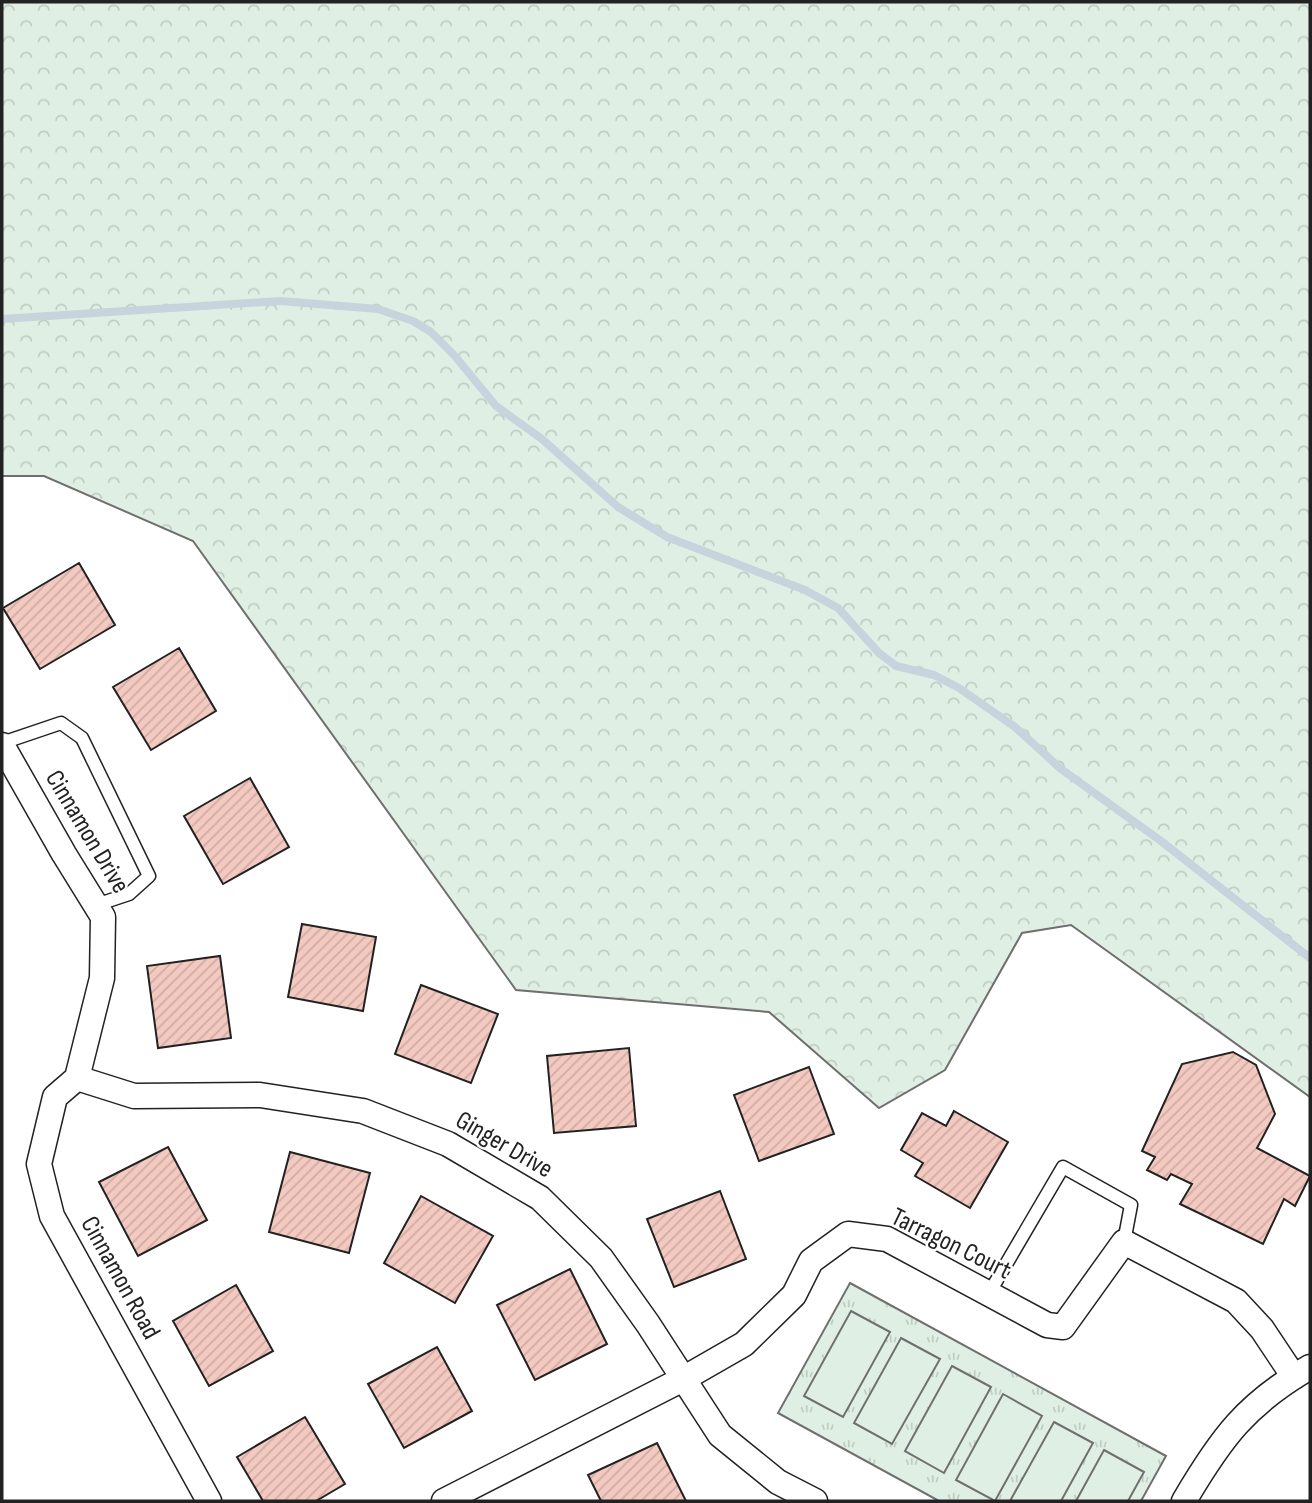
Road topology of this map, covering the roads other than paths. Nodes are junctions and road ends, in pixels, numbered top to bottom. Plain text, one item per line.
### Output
1 (2, 744) edge
2 (96, 905) junction
3 (77, 1078) junction
4 (1124, 1242) junction
5 (988, 1295) junction
6 (1302, 1372) edge
7 (683, 1379) junction
8 (773, 1491) edge
9 (209, 1501) edge
10 (444, 1501) edge
11 (815, 1501) edge
12 (1184, 1501) edge

1 - 2 street, Cinnamon Drive
1 - 2 lane
2 - 3 street, Cinnamon Drive
3 - 7 street, Ginger Drive
3 - 9 street, Cinnamon Road
4 - 5 street, Tarragon Court
4 - 5 lane
4 - 6 street
5 - 7 street, Tarragon Court
6 - 12 street
7 - 8 street, Ginger Drive
7 - 10 street, Tarragon Court
8 - 11 street, Ginger Drive

